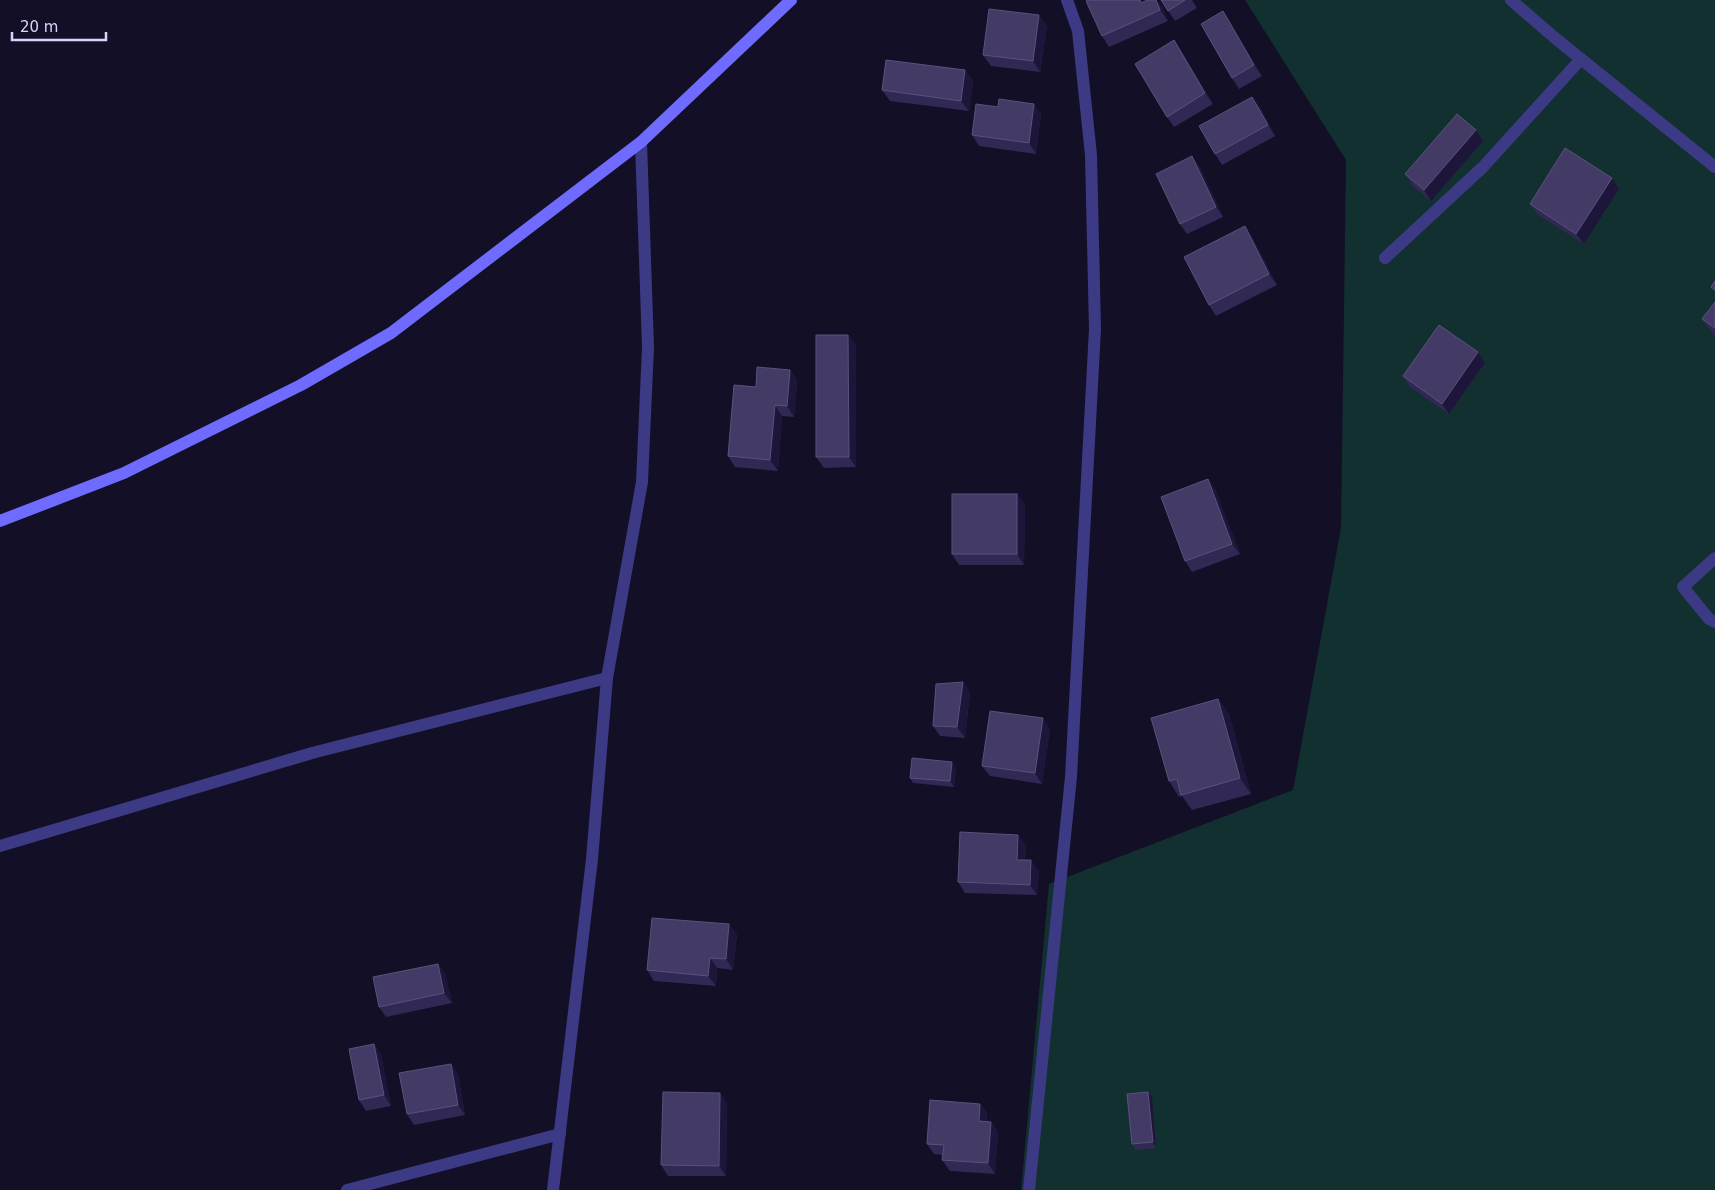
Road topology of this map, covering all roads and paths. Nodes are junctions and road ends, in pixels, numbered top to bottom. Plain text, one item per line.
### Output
1 (791, 0) edge
2 (1067, 0) edge
3 (1511, 0) edge
4 (1581, 59) junction
5 (641, 142) junction
6 (1715, 167) edge
7 (1385, 258) dead end
8 (0, 521) edge
9 (1715, 558) edge
10 (1715, 622) edge
11 (607, 678) junction
12 (0, 846) edge
13 (560, 1134) junction
14 (347, 1190) edge
15 (553, 1190) edge
16 (1029, 1190) edge

1 - 5 main road
2 - 16 street
3 - 4 street
4 - 6 street
4 - 7 street
5 - 8 main road
5 - 11 street
9 - 10 street
11 - 12 street
11 - 13 street
13 - 14 street
13 - 15 street

